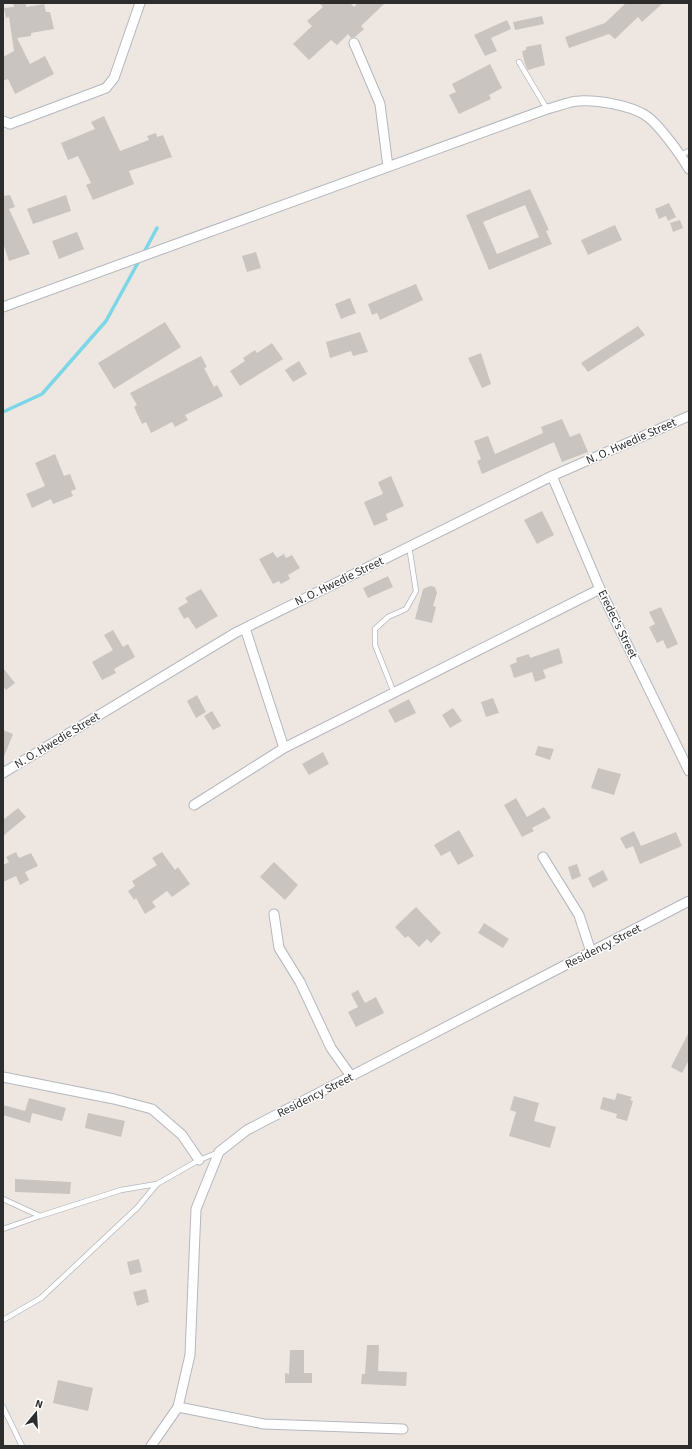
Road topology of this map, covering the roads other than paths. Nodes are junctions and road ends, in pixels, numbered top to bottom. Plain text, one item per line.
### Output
1 (140, 3) edge
2 (354, 43) dead end
3 (519, 62) dead end
4 (547, 109) junction
5 (3, 121) edge
6 (685, 153) edge
7 (388, 167) junction
8 (689, 169) edge
9 (3, 307) edge
10 (689, 416) edge
11 (552, 476) junction
12 (409, 546) junction
13 (600, 589) junction
14 (245, 628) junction
15 (394, 692) junction
16 (284, 748) junction
17 (689, 771) edge
18 (3, 773) edge
19 (194, 805) dead end
20 (543, 856) dead end
21 (689, 901) edge
22 (274, 914) dead end
23 (591, 952) junction
24 (351, 1076) junction
25 (3, 1077) edge
26 (219, 1152) junction
27 (199, 1160) junction
28 (157, 1184) junction
29 (3, 1199) edge
30 (40, 1216) junction
31 (3, 1229) edge
32 (3, 1320) edge
33 (178, 1406) junction
34 (3, 1407) edge
35 (403, 1429) dead end
36 (22, 1446) edge
37 (150, 1446) edge

1 - 5 street
2 - 7 street
3 - 4 lane
4 - 6 street
4 - 7 street
6 - 8 street
7 - 9 street
10 - 11 street, N. O. Hwedie Street
11 - 12 street, N. O. Hwedie Street
11 - 13 street, Eredec's Street
12 - 14 street, N. O. Hwedie Street
12 - 15 lane
13 - 15 street
13 - 17 street, Eredec's Street
14 - 16 street
14 - 18 street, N. O. Hwedie Street
15 - 16 street
16 - 19 street
20 - 23 street
21 - 23 street, Residency Street
22 - 24 street
23 - 24 street, Residency Street
24 - 26 street, Residency Street
25 - 27 street
26 - 27 lane
26 - 33 street, Residency Street
27 - 28 lane
28 - 30 lane
28 - 32 lane
29 - 30 lane
30 - 31 lane
33 - 35 street
33 - 37 street, Residency Street
34 - 36 lane

